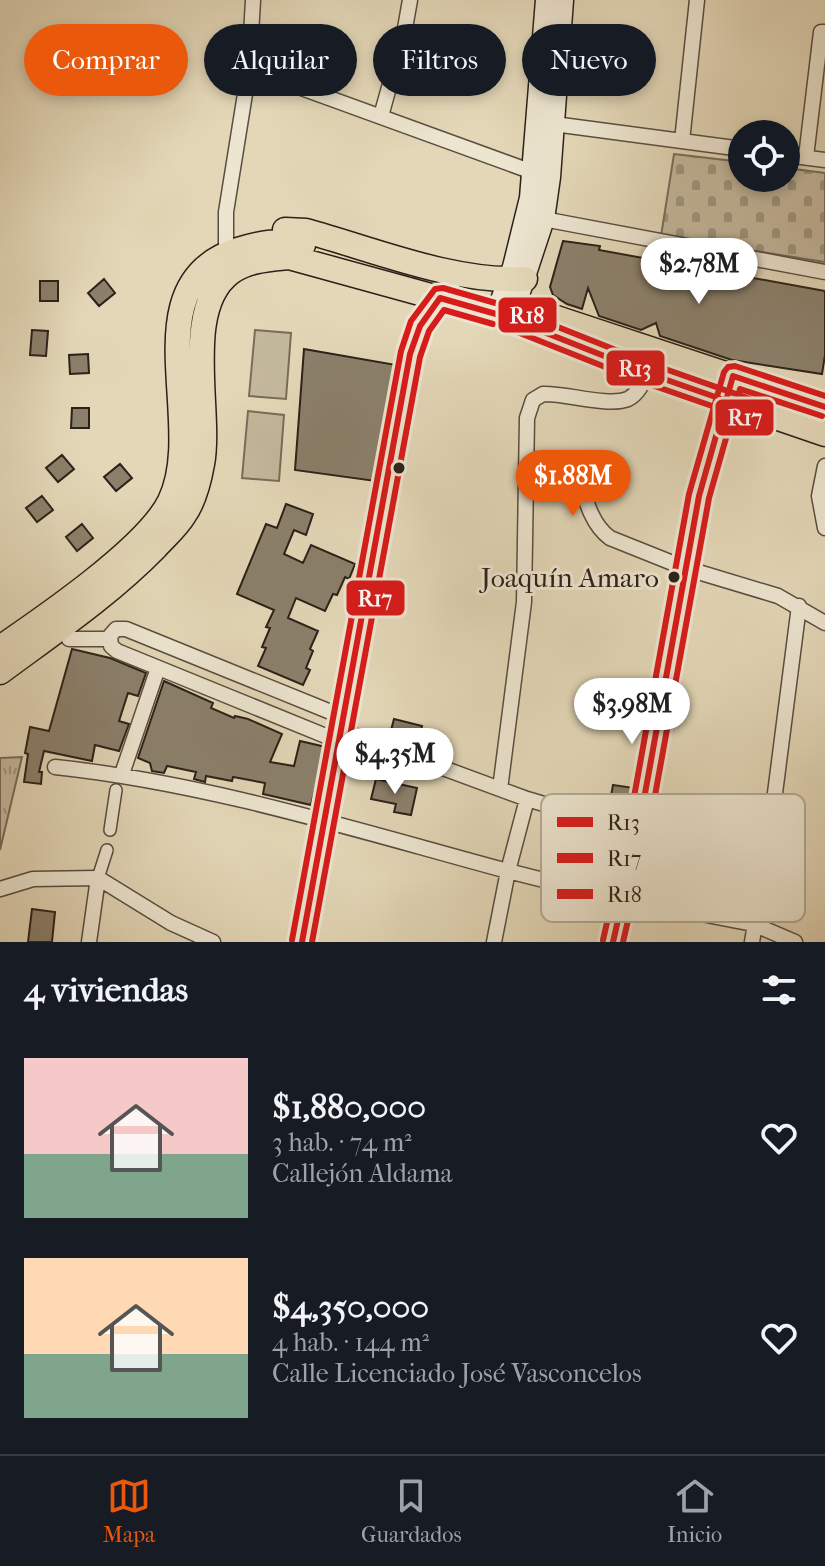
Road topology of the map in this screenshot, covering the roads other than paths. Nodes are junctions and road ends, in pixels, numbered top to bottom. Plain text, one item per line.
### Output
1 (253, 0) edge
2 (410, 0) edge
3 (546, 0) edge
4 (563, 0) edge
5 (697, 0) edge
6 (252, 24) edge
7 (825, 32) edge
8 (245, 96) edge
9 (325, 96) edge
10 (381, 116) junction
11 (554, 124) junction
12 (682, 141) junction
13 (728, 147) edge
14 (800, 156) edge
15 (806, 157) junction
16 (825, 160) edge
17 (541, 175) junction
18 (535, 217) junction
19 (220, 253) junction
20 (825, 272) edge
21 (445, 292) junction
22 (211, 297) junction
23 (510, 299) junction
24 (647, 373) junction
25 (733, 376) junction
26 (724, 401) junction
27 (825, 407) edge
28 (825, 434) edge
29 (825, 466) edge
30 (576, 468) dead end
31 (825, 528) edge
32 (686, 562) junction
33 (799, 606) junction
34 (825, 622) edge
35 (69, 639) dead end
36 (109, 639) junction
37 (0, 648) edge
38 (158, 668) junction
39 (0, 672) edge
40 (340, 729) junction
41 (55, 767) dead end
42 (122, 774) junction
43 (500, 789) junction
44 (116, 790) dead end
45 (645, 794) edge
46 (775, 794) edge
47 (527, 799) junction
48 (541, 803) edge
49 (323, 821) junction
50 (508, 871) junction
51 (98, 878) junction
52 (541, 879) edge
53 (0, 889) edge
54 (617, 922) edge
55 (742, 922) edge
56 (750, 922) edge
57 (753, 924) junction
58 (89, 942) edge
59 (213, 942) edge
60 (302, 942) edge
61 (494, 942) edge
62 (613, 942) edge
63 (752, 942) edge
64 (795, 942) edge

1 - 6 street
2 - 10 street
3 - 17 main road
4 - 11 main road
5 - 12 street
7 - 15 street
8 - 19 street
9 - 10 street
10 - 17 street
11 - 12 street
11 - 17 main road
12 - 13 street
14 - 15 street
15 - 16 street
17 - 18 main road
18 - 20 street
18 - 23 main road
19 - 21 main road
19 - 22 main road
19 - 23 main road
19 - 37 main road
21 - 22 main road
21 - 23 main road
21 - 40 street
22 - 39 main road
23 - 24 main road
23 - 25 main road
24 - 26 main road
24 - 43 street
25 - 26 street
25 - 27 main road
26 - 28 main road
26 - 32 street
29 - 31 street
30 - 32 street
32 - 33 street
32 - 45 street
33 - 34 street
33 - 46 street
35 - 36 street
36 - 38 street
36 - 40 street
38 - 40 street
38 - 42 street
40 - 43 street
40 - 49 street
41 - 42 street
42 - 49 street
43 - 47 street
44 - 51 street
47 - 48 street
47 - 50 street
49 - 50 street
49 - 60 street
50 - 52 street
50 - 61 street
51 - 53 street
51 - 58 street
51 - 59 street
54 - 62 street
55 - 57 street
56 - 57 street
57 - 63 street
57 - 64 street

